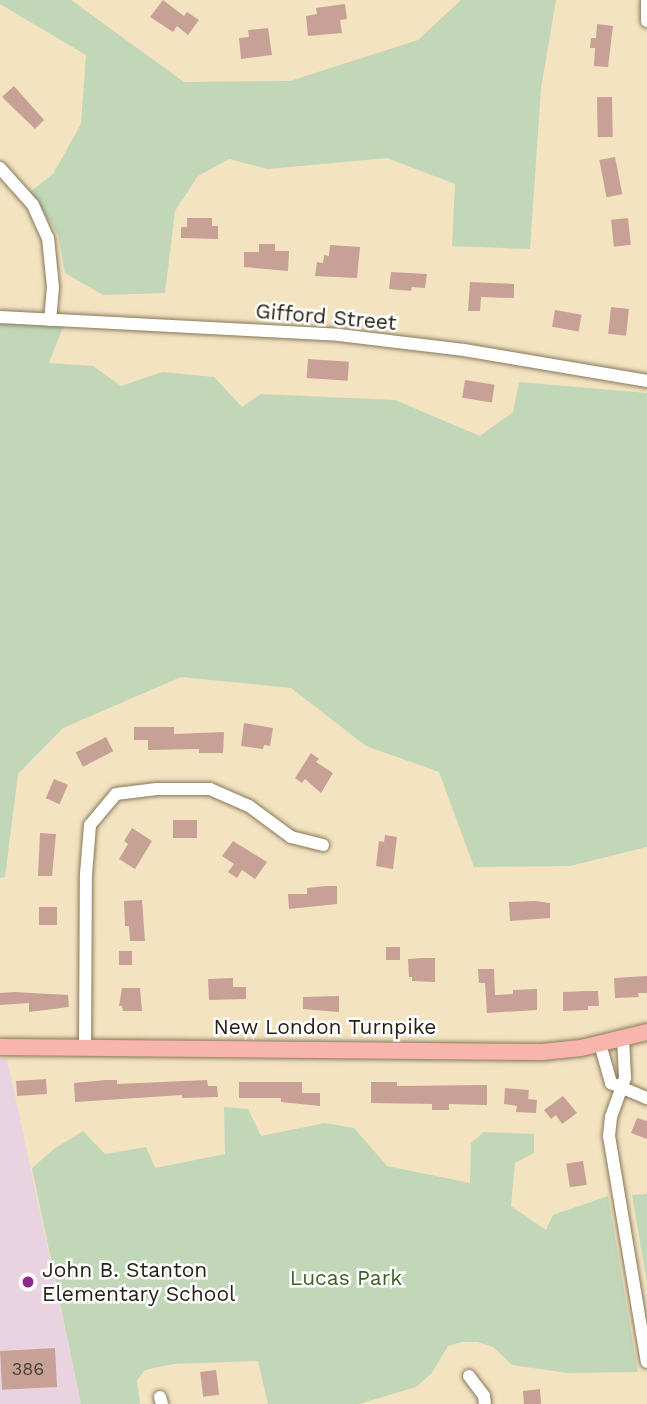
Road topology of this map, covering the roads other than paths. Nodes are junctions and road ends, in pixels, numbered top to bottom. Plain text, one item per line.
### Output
1 (646, 0) edge
2 (647, 21) edge
3 (0, 168) edge
4 (0, 317) edge
5 (50, 320) junction
6 (647, 381) edge
7 (323, 845) dead end
8 (647, 1032) edge
9 (623, 1038) junction
10 (600, 1044) junction
11 (0, 1046) edge
12 (85, 1047) junction
13 (622, 1089) junction
14 (647, 1098) edge
15 (647, 1362) edge
16 (469, 1376) dead end
17 (485, 1404) edge

1 - 2 street
3 - 5 street
4 - 5 street, Gifford Street
5 - 6 street, Gifford Street
7 - 12 street
8 - 9 main road, New London Turnpike
9 - 10 main road, New London Turnpike
9 - 13 street
10 - 12 main road, New London Turnpike
10 - 13 street
11 - 12 main road, New London Turnpike
13 - 14 street
13 - 15 street
16 - 17 street

